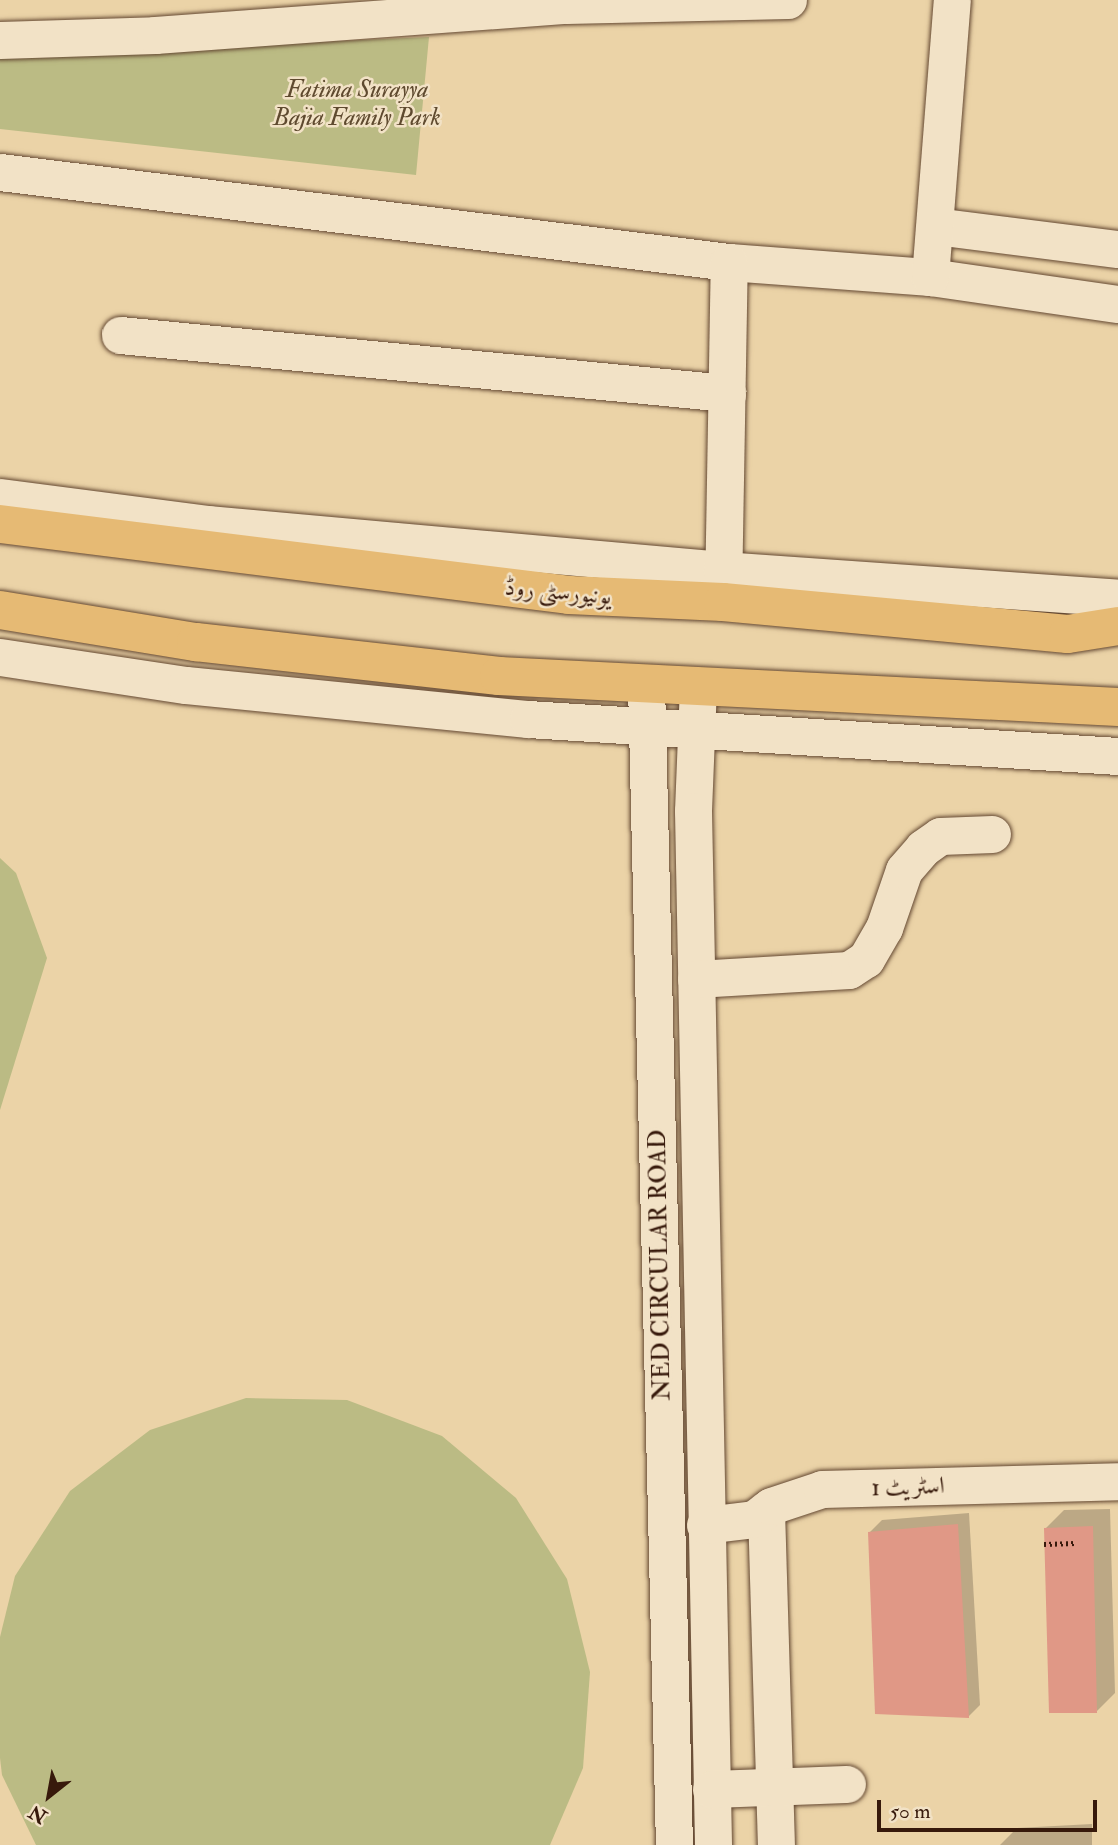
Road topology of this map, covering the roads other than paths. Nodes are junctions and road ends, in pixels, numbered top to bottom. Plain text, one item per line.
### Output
1 (788, 0) edge
2 (952, 0) edge
3 (0, 40) edge
4 (0, 172) edge
5 (935, 226) junction
6 (1118, 249) edge
7 (729, 262) junction
8 (930, 277) junction
9 (1118, 304) edge
10 (120, 335) dead end
11 (727, 393) junction
12 (0, 497) edge
13 (0, 524) edge
14 (723, 586) junction
15 (1118, 597) edge
16 (0, 610) edge
17 (1118, 626) edge
18 (0, 657) edge
19 (646, 684) junction
20 (698, 686) junction
21 (1118, 707) edge
22 (646, 727) junction
23 (694, 730) junction
24 (1118, 756) edge
25 (992, 834) dead end
26 (696, 979) junction
27 (1118, 1481) edge
28 (766, 1510) junction
29 (705, 1525) junction
30 (847, 1784) dead end
31 (774, 1787) junction
32 (711, 1789) junction
33 (674, 1845) edge
34 (713, 1845) edge
35 (776, 1845) edge

1 - 3 street
2 - 5 street
4 - 7 street
5 - 6 street
5 - 8 street
7 - 8 street
7 - 11 street
8 - 9 street
10 - 11 street
11 - 14 street
12 - 14 street
13 - 14 main road, یونیورسٹی روڈ
14 - 15 street
14 - 17 main road, یونیورسٹی روڈ
16 - 19 main road
18 - 22 street
19 - 20 main road
19 - 22 street, NED CIRCULAR ROAD
20 - 21 main road
20 - 23 street, NED CIRCULAR ROAD
22 - 23 street
22 - 33 street, NED CIRCULAR ROAD
23 - 24 street
23 - 26 street, NED CIRCULAR ROAD
25 - 26 street
26 - 29 street, NED CIRCULAR ROAD
27 - 28 street, اسٹریٹ 1
28 - 29 street, اسٹریٹ 1
28 - 31 street
29 - 32 street, NED CIRCULAR ROAD
30 - 31 street
31 - 32 street
31 - 35 street
32 - 34 street, NED CIRCULAR ROAD

